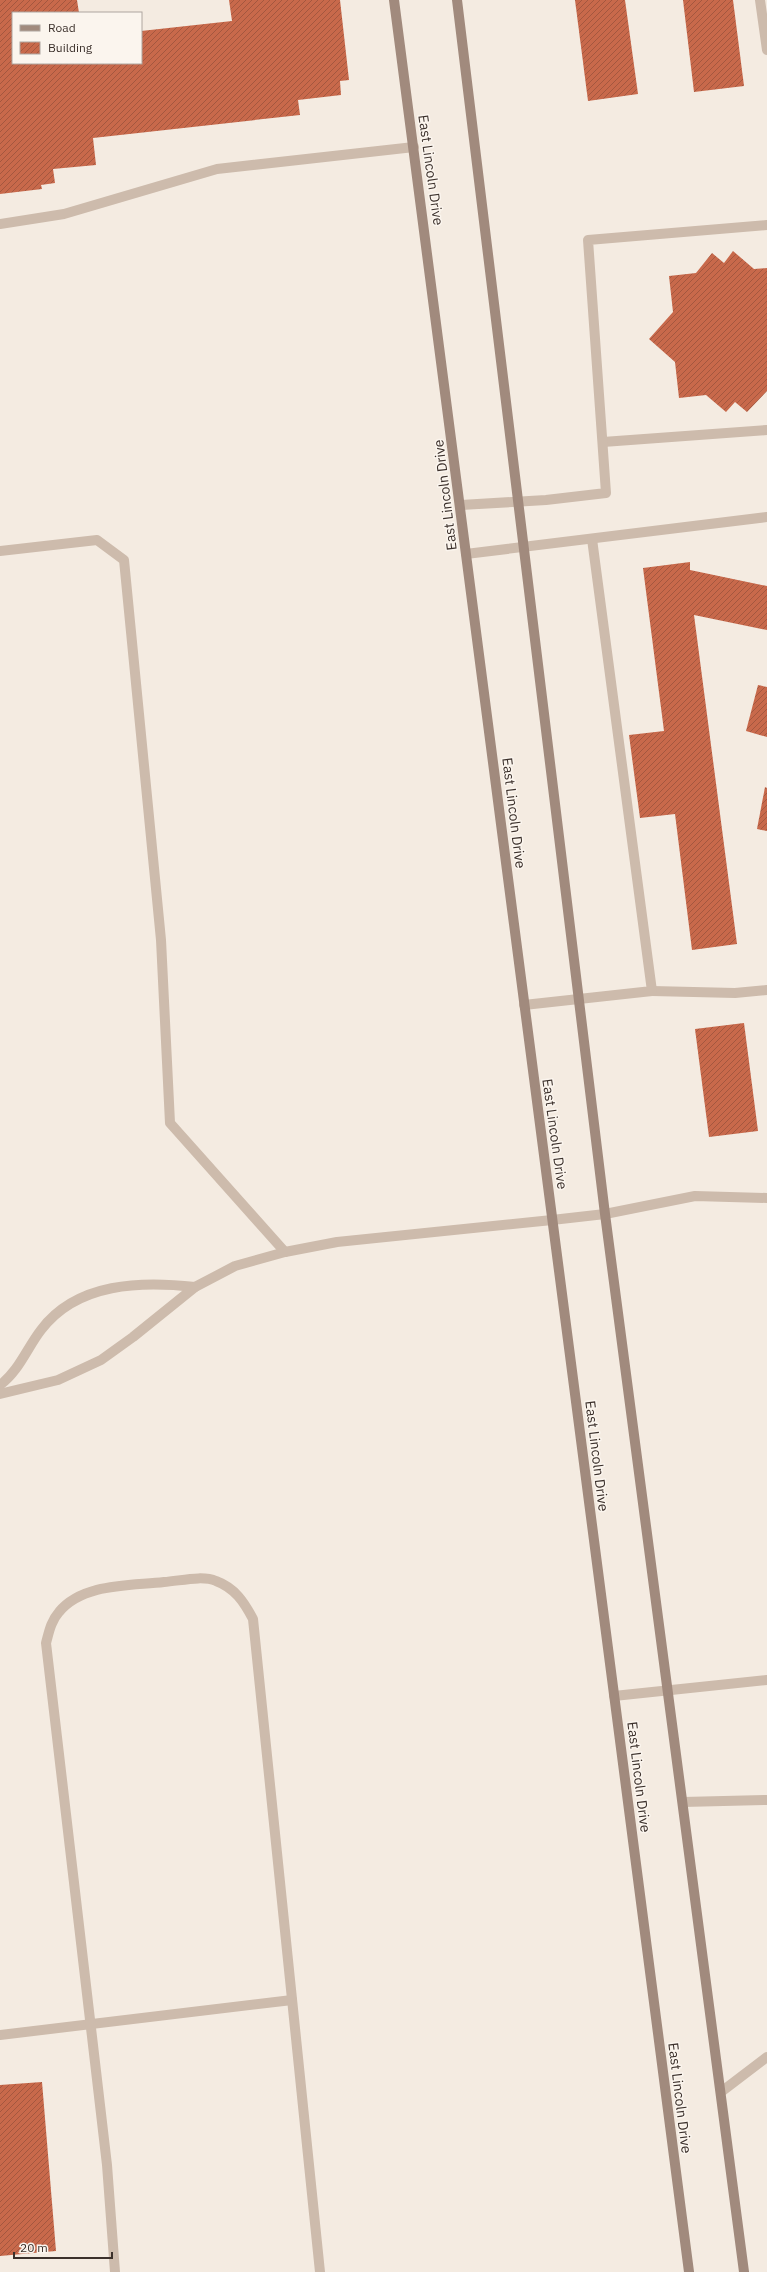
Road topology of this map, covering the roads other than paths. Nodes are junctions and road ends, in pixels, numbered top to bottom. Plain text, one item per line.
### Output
1 (394, 0) edge
2 (457, 0) edge
3 (760, 0) edge
4 (767, 50) edge
5 (414, 148) junction
6 (0, 224) edge
7 (767, 224) edge
8 (767, 430) edge
9 (603, 442) junction
10 (518, 502) junction
11 (461, 505) junction
12 (767, 517) edge
13 (592, 539) junction
14 (523, 546) junction
15 (0, 551) edge
16 (466, 554) junction
17 (767, 990) edge
18 (652, 991) junction
19 (578, 1000) junction
20 (524, 1005) junction
21 (767, 1198) edge
22 (605, 1214) junction
23 (552, 1220) junction
24 (285, 1252) junction
25 (195, 1287) junction
26 (0, 1386) edge
27 (0, 1394) edge
28 (767, 1680) edge
29 (668, 1690) junction
30 (614, 1696) junction
31 (767, 1800) edge
32 (683, 1802) junction
33 (292, 2000) junction
34 (90, 2024) junction
35 (0, 2036) edge
36 (767, 2058) edge
37 (721, 2092) junction
38 (114, 2272) edge
39 (320, 2272) edge
40 (689, 2272) edge
41 (744, 2272) edge

1 - 5 main road, East Lincoln Drive
2 - 10 main road
3 - 4 street
5 - 6 street
5 - 11 main road, East Lincoln Drive
7 - 9 street
8 - 9 street
9 - 10 street
10 - 11 street
10 - 14 main road
11 - 16 main road, East Lincoln Drive
12 - 13 street
13 - 14 street
13 - 18 street
14 - 16 street
14 - 19 main road
15 - 24 street
16 - 20 main road, East Lincoln Drive
17 - 18 street
18 - 19 street
19 - 20 street
19 - 22 main road
20 - 23 main road, East Lincoln Drive
21 - 22 street
22 - 23 street
22 - 29 main road
23 - 24 street
23 - 30 main road, East Lincoln Drive
24 - 25 street
25 - 26 street
25 - 27 street
28 - 29 street
29 - 30 street
29 - 32 main road
30 - 40 main road, East Lincoln Drive
31 - 32 street
32 - 37 main road
33 - 34 street
33 - 34 street
33 - 39 street
34 - 35 street
34 - 38 street
36 - 37 street
37 - 41 main road

